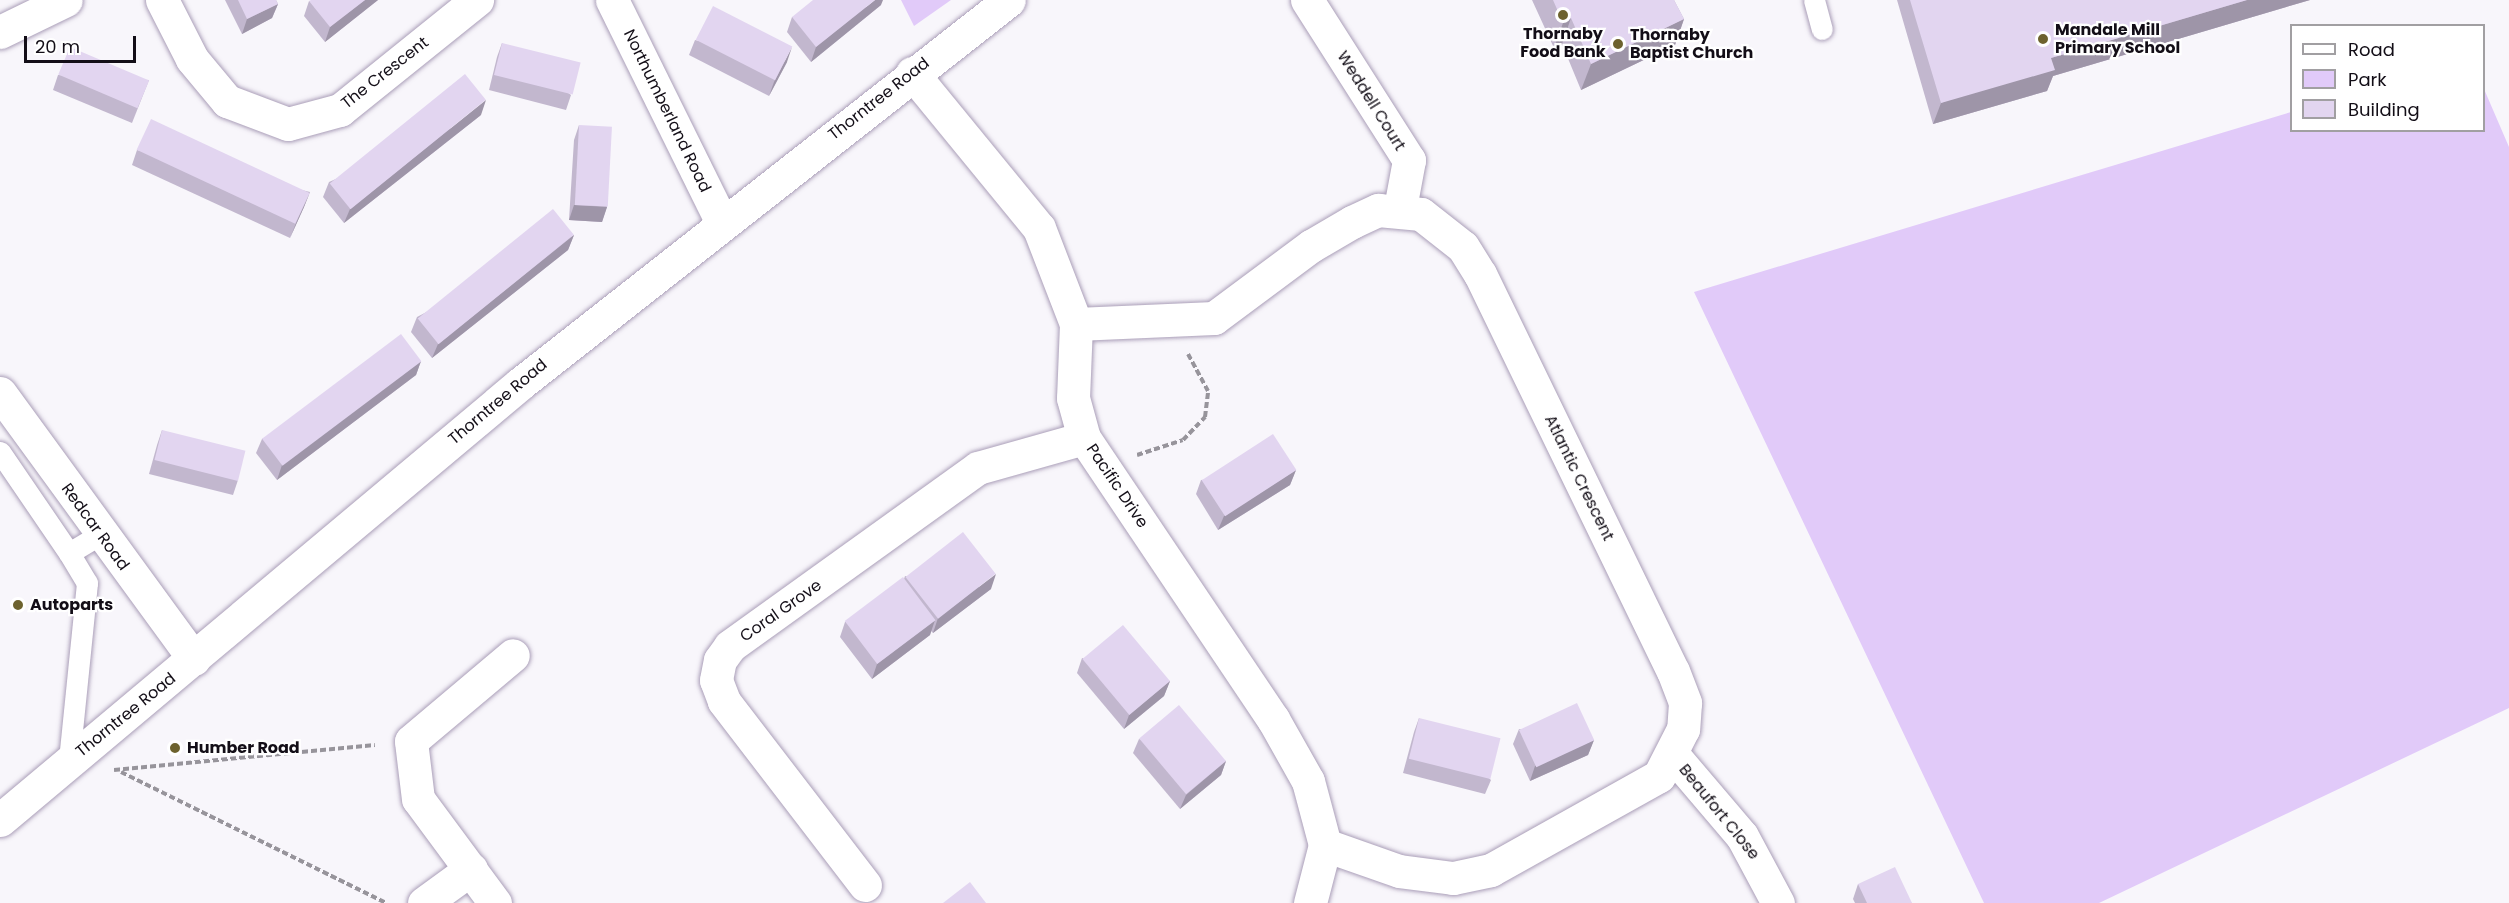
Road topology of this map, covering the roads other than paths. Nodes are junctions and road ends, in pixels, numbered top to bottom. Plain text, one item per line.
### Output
1 (66, 0) edge
2 (162, 0) edge
3 (477, 0) edge
4 (612, 0) edge
5 (1009, 0) edge
6 (1307, 0) edge
7 (1814, 0) edge
8 (1822, 28) dead end
9 (0, 32) edge
10 (912, 74) junction
11 (1400, 208) junction
12 (721, 221) junction
13 (1076, 324) junction
14 (0, 393) edge
15 (1084, 438) junction
16 (0, 452) edge
17 (99, 535) junction
18 (69, 553) junction
19 (513, 655) dead end
20 (194, 659) junction
21 (1673, 755) junction
22 (69, 761) junction
23 (0, 820) edge
24 (1325, 845) junction
25 (471, 869) junction
26 (865, 885) dead end
27 (424, 903) edge
28 (495, 903) edge
29 (1310, 903) edge
30 (1778, 903) edge

1 - 9 street
2 - 3 street, The Crescent
4 - 12 street, Northumberland Road
5 - 10 street, Thorntree Road
6 - 11 street, Weddell Court
7 - 8 lane
10 - 12 street, Thorntree Road
10 - 13 street, Pacific Drive
11 - 13 street
11 - 21 street, Atlantic Crescent
12 - 20 street, Thorntree Road
13 - 15 street, Pacific Drive
14 - 17 street, Redcar Road
15 - 24 street, Pacific Drive
15 - 26 street, Coral Grove
16 - 18 lane
17 - 18 lane
17 - 20 street, Redcar Road
18 - 22 lane
19 - 25 street
20 - 22 street, Thorntree Road
21 - 24 street, Atlantic Crescent
21 - 30 street, Beaufort Close
22 - 23 street, Thorntree Road
24 - 29 street, Pacific Drive
25 - 27 street
25 - 28 street

